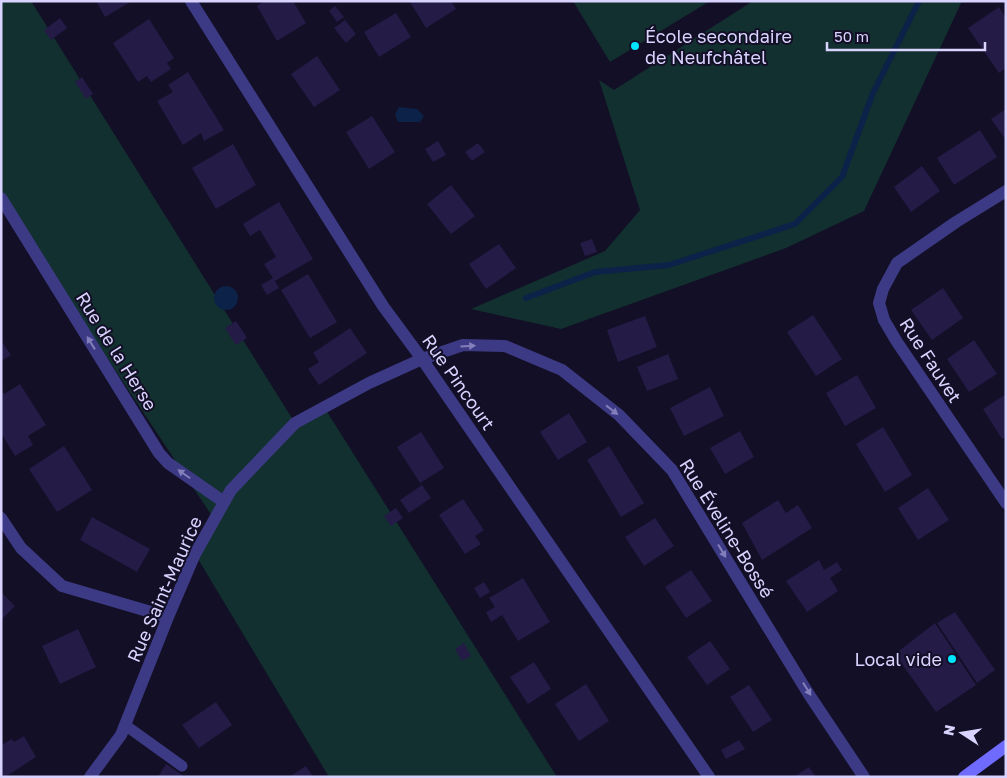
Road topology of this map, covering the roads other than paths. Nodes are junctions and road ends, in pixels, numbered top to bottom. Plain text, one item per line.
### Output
1 (191, 1) edge
2 (1006, 191) edge
3 (1, 198) edge
4 (422, 359) junction
5 (224, 502) junction
6 (1006, 503) edge
7 (1, 518) edge
8 (168, 617) junction
9 (125, 725) junction
10 (1006, 746) edge
11 (182, 766) dead end
12 (90, 777) edge
13 (709, 777) edge
14 (864, 777) edge
15 (964, 777) edge

1 - 4 street, Rue Pincourt
2 - 6 street, Rue Fauvet
5 -> 3 street, Rue de la Herse
4 - 5 street, Rue Saint-Maurice
4 - 13 street, Rue Pincourt
4 -> 14 street, Rue Éveline-Bossé
5 - 8 street, Rue Saint-Maurice
7 - 8 street
8 - 9 street, Rue Saint-Maurice
9 - 11 lane
9 - 12 street, Rue Saint-Maurice
10 - 15 main road

